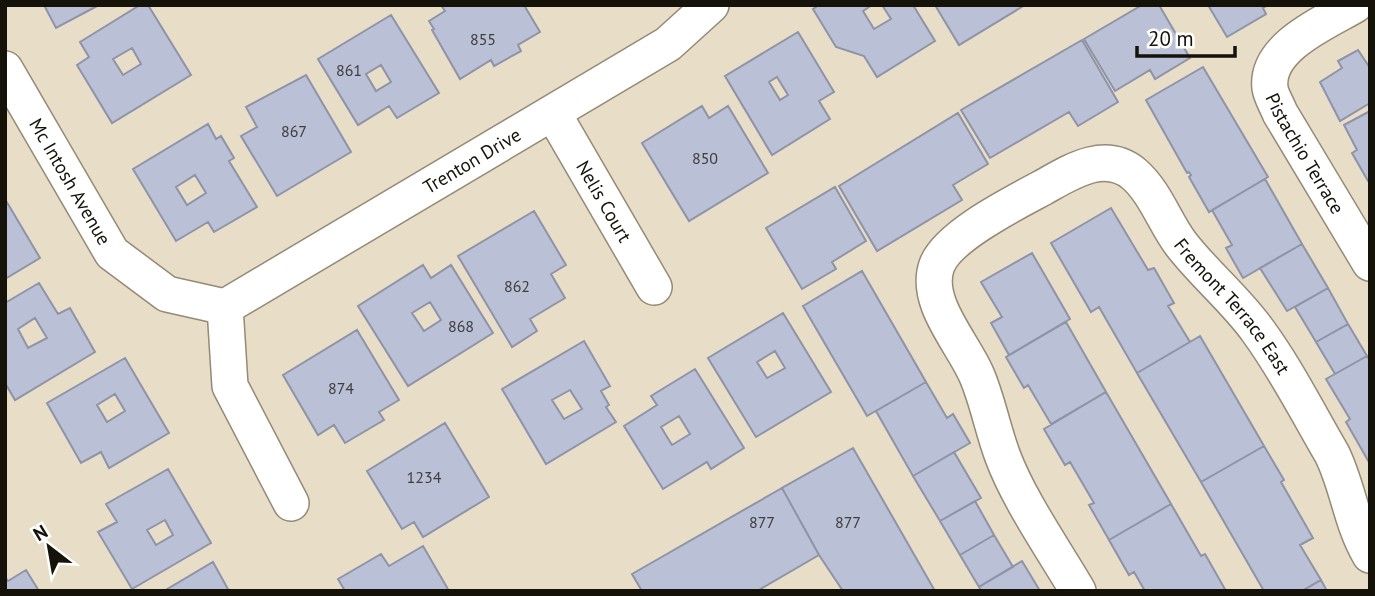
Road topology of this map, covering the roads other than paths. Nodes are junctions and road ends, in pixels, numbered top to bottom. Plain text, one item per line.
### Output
1 (711, 5) edge
2 (1355, 5) edge
3 (5, 69) edge
4 (553, 113) junction
5 (1370, 263) edge
6 (654, 287) dead end
7 (226, 307) junction
8 (291, 503) dead end
9 (1370, 555) edge
10 (1078, 591) edge

1 - 4 street, Trenton Drive
2 - 5 street, Pistachio Terrace
3 - 7 street, Mc Intosh Avenue
4 - 6 street, Nelis Court
4 - 7 street, Trenton Drive
7 - 8 street
9 - 10 street, Fremont Terrace East

